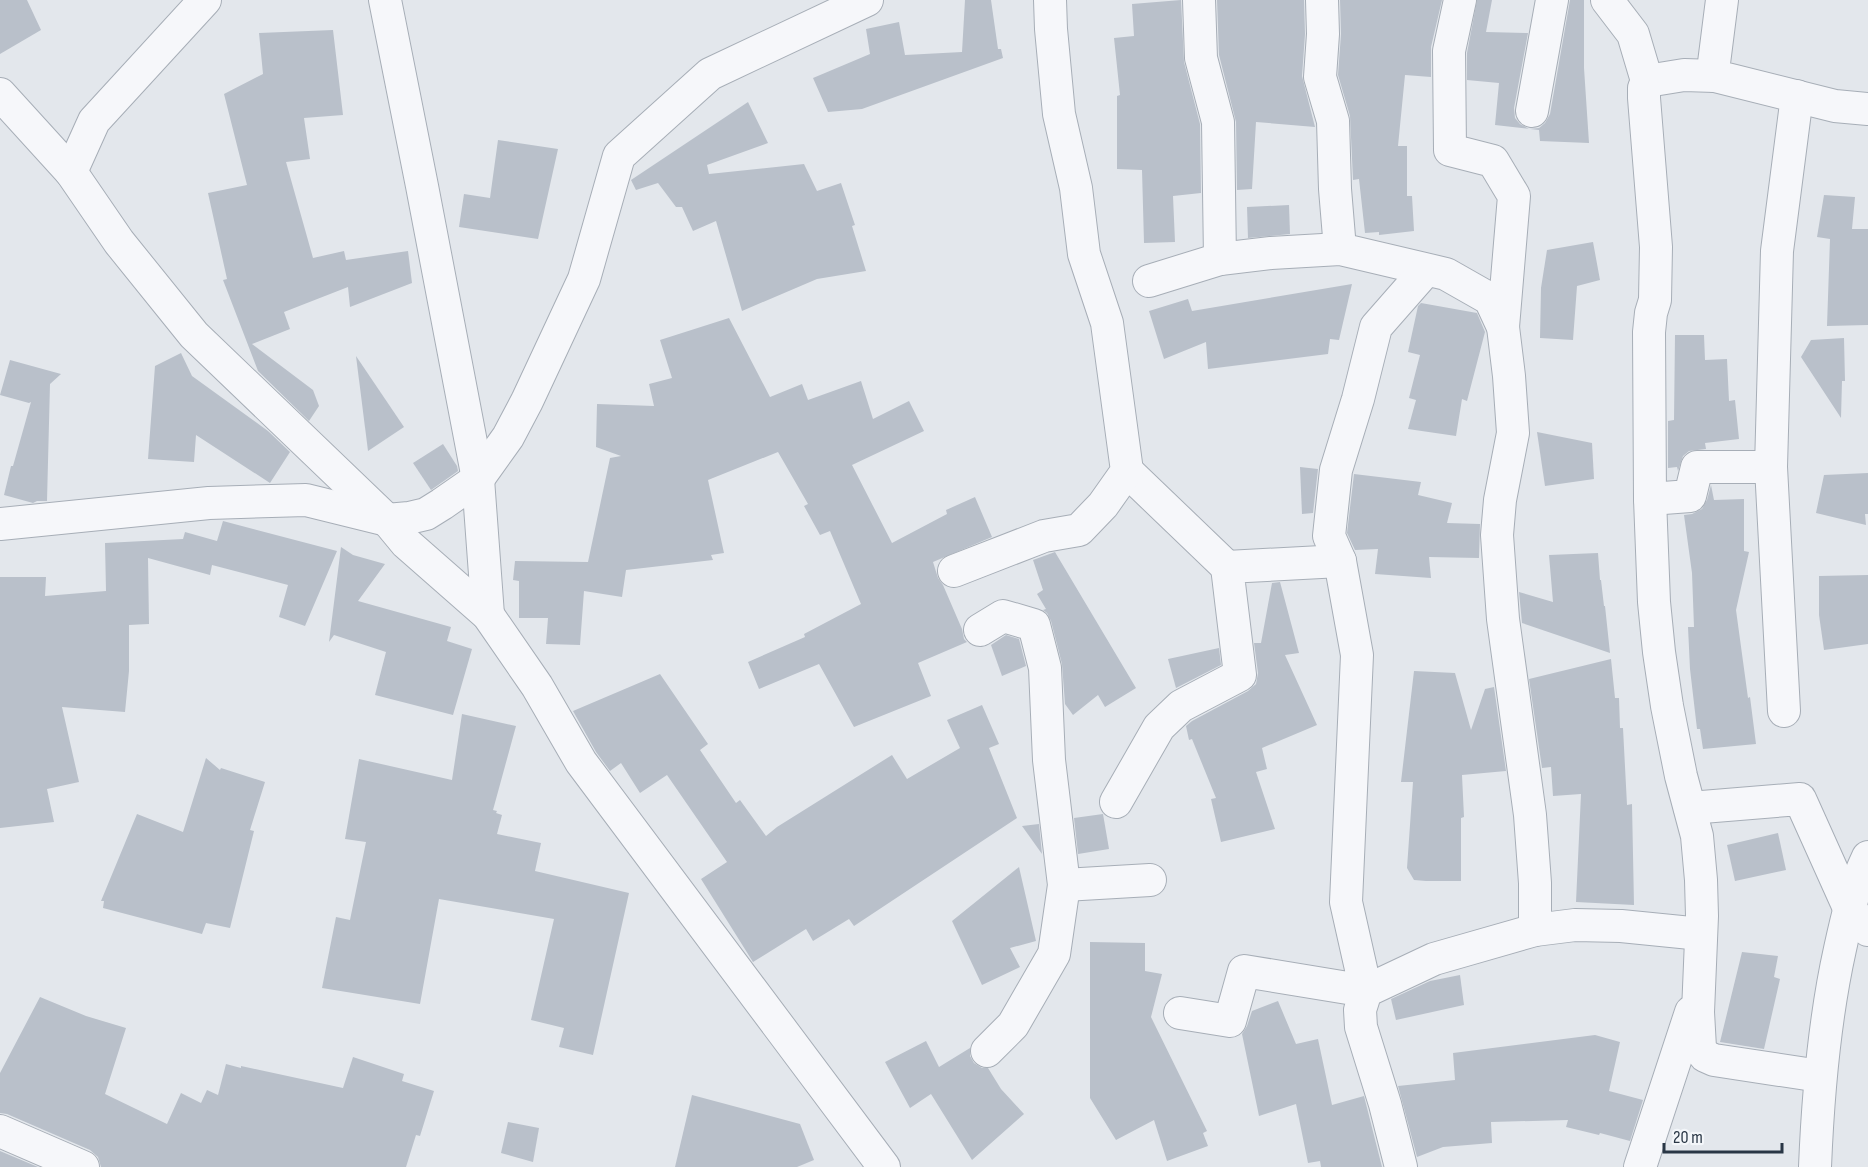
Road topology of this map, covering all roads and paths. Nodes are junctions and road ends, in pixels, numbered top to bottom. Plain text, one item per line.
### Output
1 (204, 0) edge
2 (385, 0) edge
3 (867, 0) edge
4 (1050, 0) edge
5 (1199, 0) edge
6 (1322, 0) edge
7 (1460, 0) edge
8 (1552, 0) edge
9 (1607, 0) edge
10 (1722, 0) edge
11 (1715, 76) junction
12 (1647, 81) junction
13 (0, 94) edge
14 (1797, 96) junction
15 (1868, 109) edge
16 (1532, 111) dead end
17 (70, 172) junction
18 (1340, 249) junction
19 (1220, 259) junction
20 (1426, 270) junction
21 (1149, 281) dead end
22 (1503, 327) junction
23 (1771, 467) junction
24 (1127, 471) junction
25 (478, 478) junction
26 (1650, 499) junction
27 (387, 520) junction
28 (0, 524) edge
29 (1340, 561) junction
30 (1227, 567) junction
31 (954, 571) dead end
32 (488, 615) junction
33 (980, 630) dead end
34 (1784, 711) dead end
35 (1116, 802) dead end
36 (1690, 808) junction
37 (1868, 857) edge
38 (1149, 880) dead end
39 (1064, 885) junction
40 (1858, 919) edge
41 (1535, 930) junction
42 (1701, 934) junction
43 (1699, 986) junction
44 (1366, 991) junction
45 (1180, 1013) dead end
46 (987, 1051) dead end
47 (1820, 1076) junction
48 (0, 1131) edge
49 (83, 1167) edge
50 (884, 1167) edge
51 (1401, 1167) edge
52 (1640, 1167) edge
53 (1815, 1167) edge

1 - 17 street
2 - 25 street
3 - 25 street
4 - 24 street
5 - 19 street
6 - 18 street
7 - 22 street
8 - 16 street
9 - 12 street
10 - 11 street
11 - 12 street
11 - 14 street
12 - 26 street
13 - 17 street
14 - 15 street
14 - 23 street
17 - 27 street
18 - 19 street
18 - 20 street
19 - 21 street
20 - 22 street
20 - 29 street
22 - 41 street
23 - 26 street
23 - 34 street
24 - 30 street
24 - 31 street
25 - 27 street
25 - 32 street
26 - 36 street
27 - 28 street
27 - 32 street
29 - 30 street
29 - 44 street
30 - 35 street
32 - 50 street
33 - 39 street
36 - 40 street
36 - 42 street
37 - 40 street
38 - 39 street
39 - 46 street
40 - 47 street
41 - 42 street
41 - 44 street
42 - 43 street
43 - 47 street
43 - 52 street
44 - 45 street
44 - 51 street
47 - 53 street
48 - 49 street

